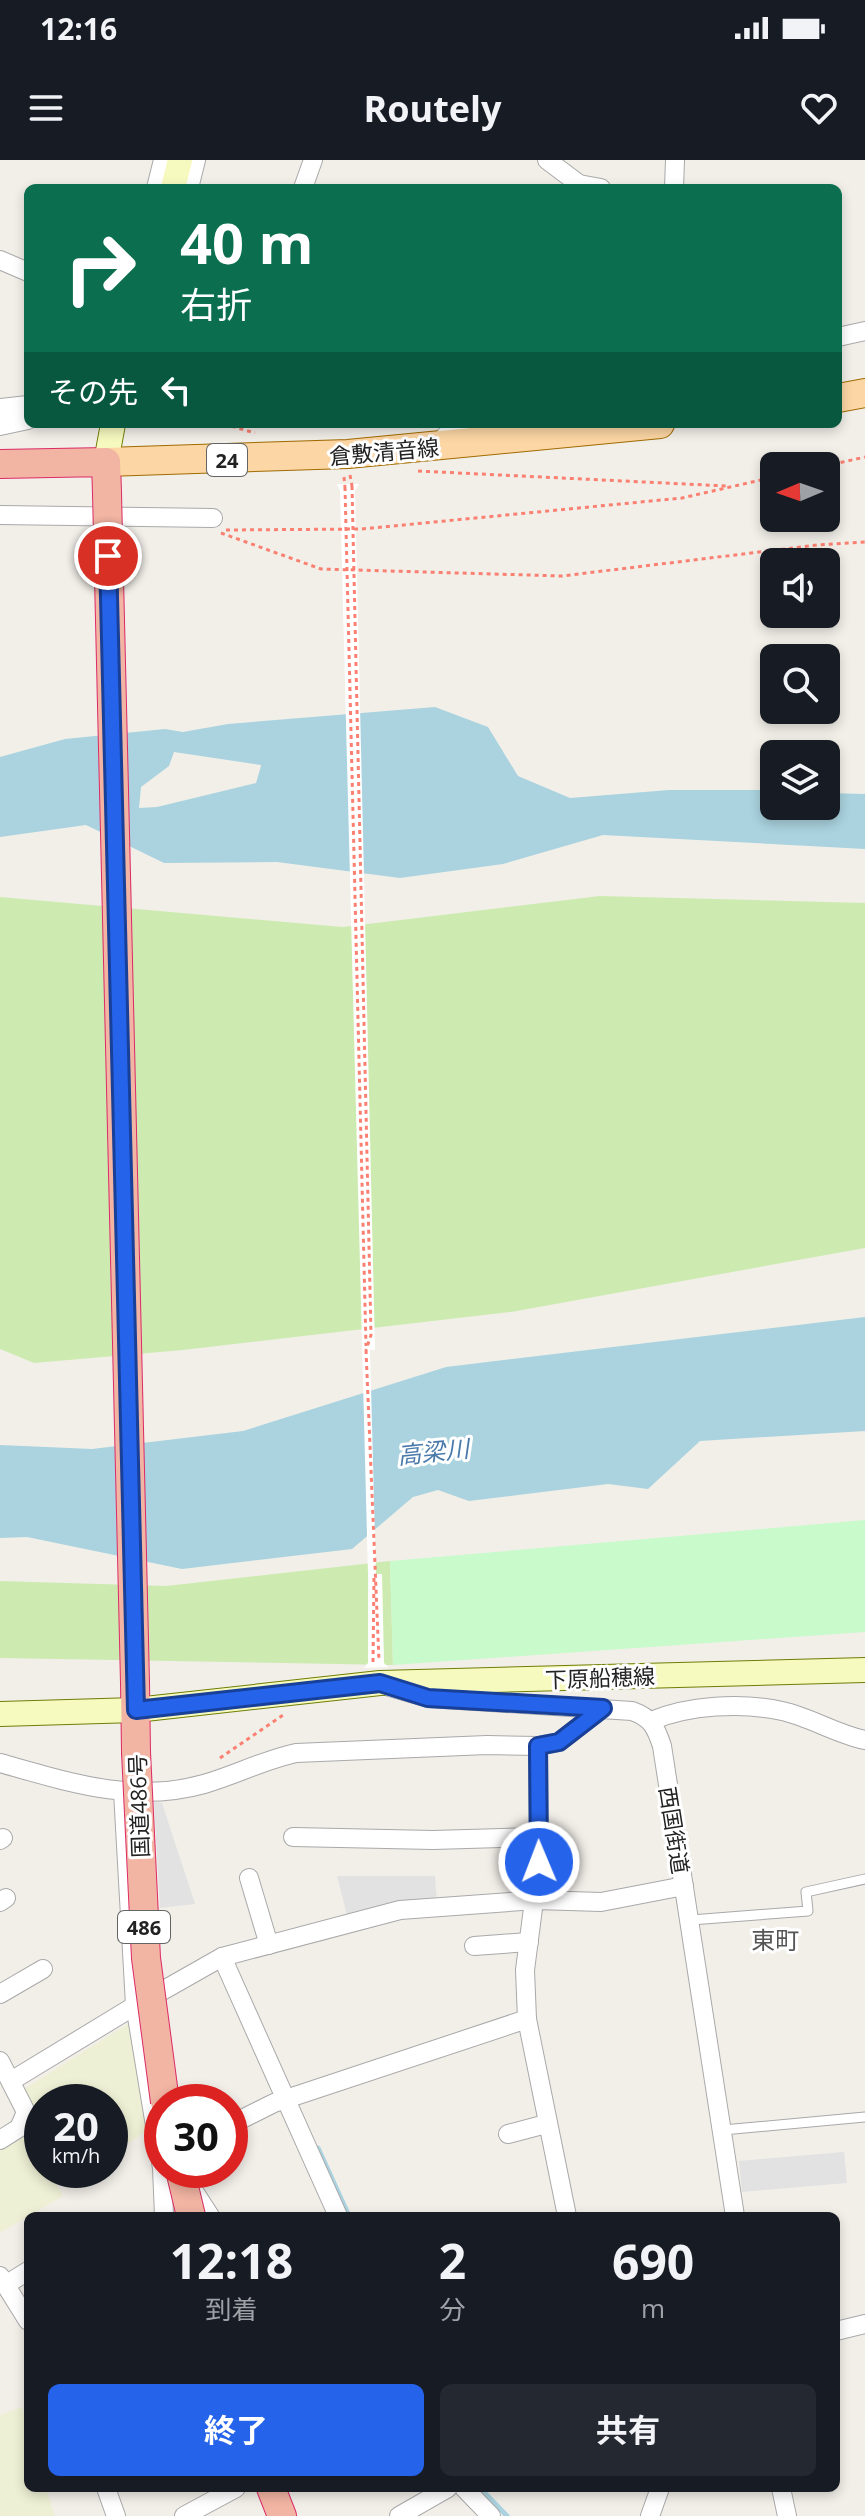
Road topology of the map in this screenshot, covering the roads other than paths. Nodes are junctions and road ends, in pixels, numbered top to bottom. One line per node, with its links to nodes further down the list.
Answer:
1 (163, 160): 7 (street)
2 (180, 160): 8 (main road)
3 (196, 160): 9 (street)
4 (313, 160): 10 (street)
5 (547, 160): 11 (street)
6 (675, 160): 12 (street)
7 (157, 184)
8 (174, 184)
9 (190, 184)
10 (304, 184)
11 (579, 184)
12 (674, 184)
13 (0, 260): 14 (street)
14 (24, 270)
15 (865, 331): 16 (street)
16 (842, 336)
17 (865, 393): 18 (main road)
18 (842, 397)
19 (24, 405): 20 (street)
20 (0, 408)
21 (24, 421): 22 (street)
22 (0, 426)
23 (112, 428): 27 (main road)
24 (458, 428): 26 (street)
25 (621, 428): 26 (main road, 倉敷清音線 / 24)
26 (435, 447): 27 (main road, 倉敷清音線 / 24)
27 (106, 462): 28 (highway); 33 (highway, 国道486号 / 486, bridge)
28 (0, 464)
29 (0, 515): 30 (street)
30 (213, 518)
31 (865, 1670): 32 (main road, 下原船穂線)
32 (377, 1673): 33 (main road, 下原船穂線); 34 (street)
33 (135, 1697): 35 (main road, 下原船穂線); 60 (highway, 国道486号 / 486, bridge)
34 (603, 1708): 36 (street); 38 (street)
35 (0, 1714)
36 (651, 1721): 37 (street); 45 (street, 西国街道)
37 (865, 1740)
38 (538, 1746): 40 (street); 42 (street)
39 (0, 1763): 40 (street)
40 (123, 1792): 55 (street)
41 (293, 1837): 42 (street)
42 (539, 1837): 46 (street)
43 (249, 1878): 49 (street)
44 (865, 1879): 47 (lane)
45 (684, 1886): 46 (street); 47 (street, 西国街道)
46 (536, 1900): 48 (street); 49 (street)
47 (691, 1920): 65 (street, 西国街道)
48 (529, 1942): 50 (street); 56 (street)
49 (269, 1945): 51 (street)
50 (474, 1946)
51 (222, 1957): 53 (street); 61 (street)
52 (43, 1969): 54 (street)
53 (162, 1991)
54 (0, 1994)
55 (138, 2003): 58 (street); 59 (street)
56 (527, 2019): 61 (street); 64 (street)
57 (0, 2061): 58 (street)
58 (11, 2081): 67 (street)
59 (152, 2084)
60 (163, 2084)
61 (287, 2101): 62 (street); 74 (street)
62 (248, 2116)
63 (865, 2117): 65 (lane)
64 (546, 2124): 66 (street); 75 (street)
65 (723, 2130): 76 (street, 西国街道)
66 (508, 2134)
67 (0, 2140)
68 (165, 2188): 71 (street)
69 (175, 2188): 72 (highway, bridge)
70 (194, 2188): 73 (street)
71 (164, 2212)
72 (189, 2212)
73 (208, 2212)
74 (336, 2212)
75 (566, 2212)
76 (734, 2212)
77 (24, 2272): 78 (street)
78 (3, 2280): 79 (street)
79 (24, 2314)
80 (865, 2324): 81 (street)
81 (840, 2330)
82 (107, 2492): 89 (street)
83 (229, 2492): 90 (street)
84 (273, 2492): 91 (highway)
85 (441, 2492): 92 (street)
86 (468, 2492): 93 (street)
87 (659, 2492): 94 (street)
88 (782, 2492): 95 (street)
89 (116, 2516)
90 (184, 2516)
91 (282, 2516)
92 (399, 2516)
93 (491, 2516)
94 (650, 2516)
95 (787, 2516)

